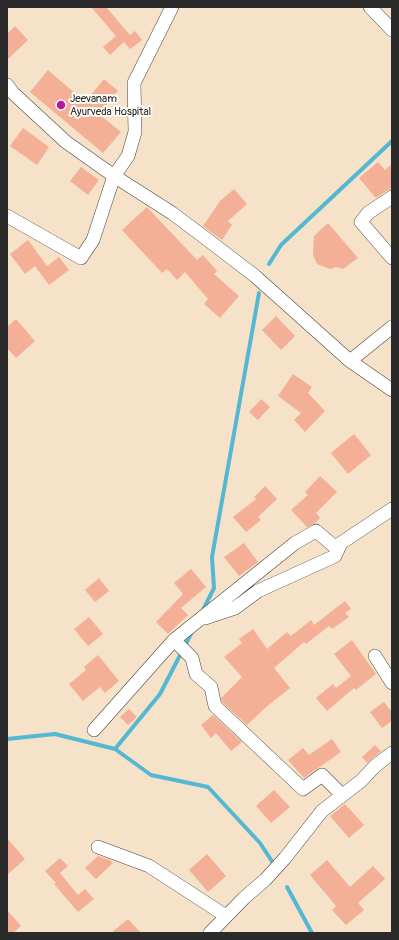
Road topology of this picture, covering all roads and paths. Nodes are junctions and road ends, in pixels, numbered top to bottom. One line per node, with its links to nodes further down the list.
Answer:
1 (172, 7): 5 (street)
2 (370, 7): 3 (street)
3 (392, 30)
4 (7, 85): 5 (street)
5 (114, 176): 7 (street); 10 (street)
6 (392, 197): 8 (street)
7 (7, 216)
8 (392, 258)
9 (392, 327): 10 (street)
10 (350, 361): 11 (street)
11 (392, 390)
12 (392, 509): 13 (street)
13 (341, 543): 14 (street); 14 (street)
14 (198, 620): 15 (street)
15 (174, 640): 18 (street); 20 (street)
16 (376, 656): 17 (street)
17 (392, 683)
18 (94, 730)
19 (392, 753): 20 (street)
20 (342, 795): 22 (street)
21 (98, 847): 22 (street)
22 (226, 916): 23 (street)
23 (210, 933)

